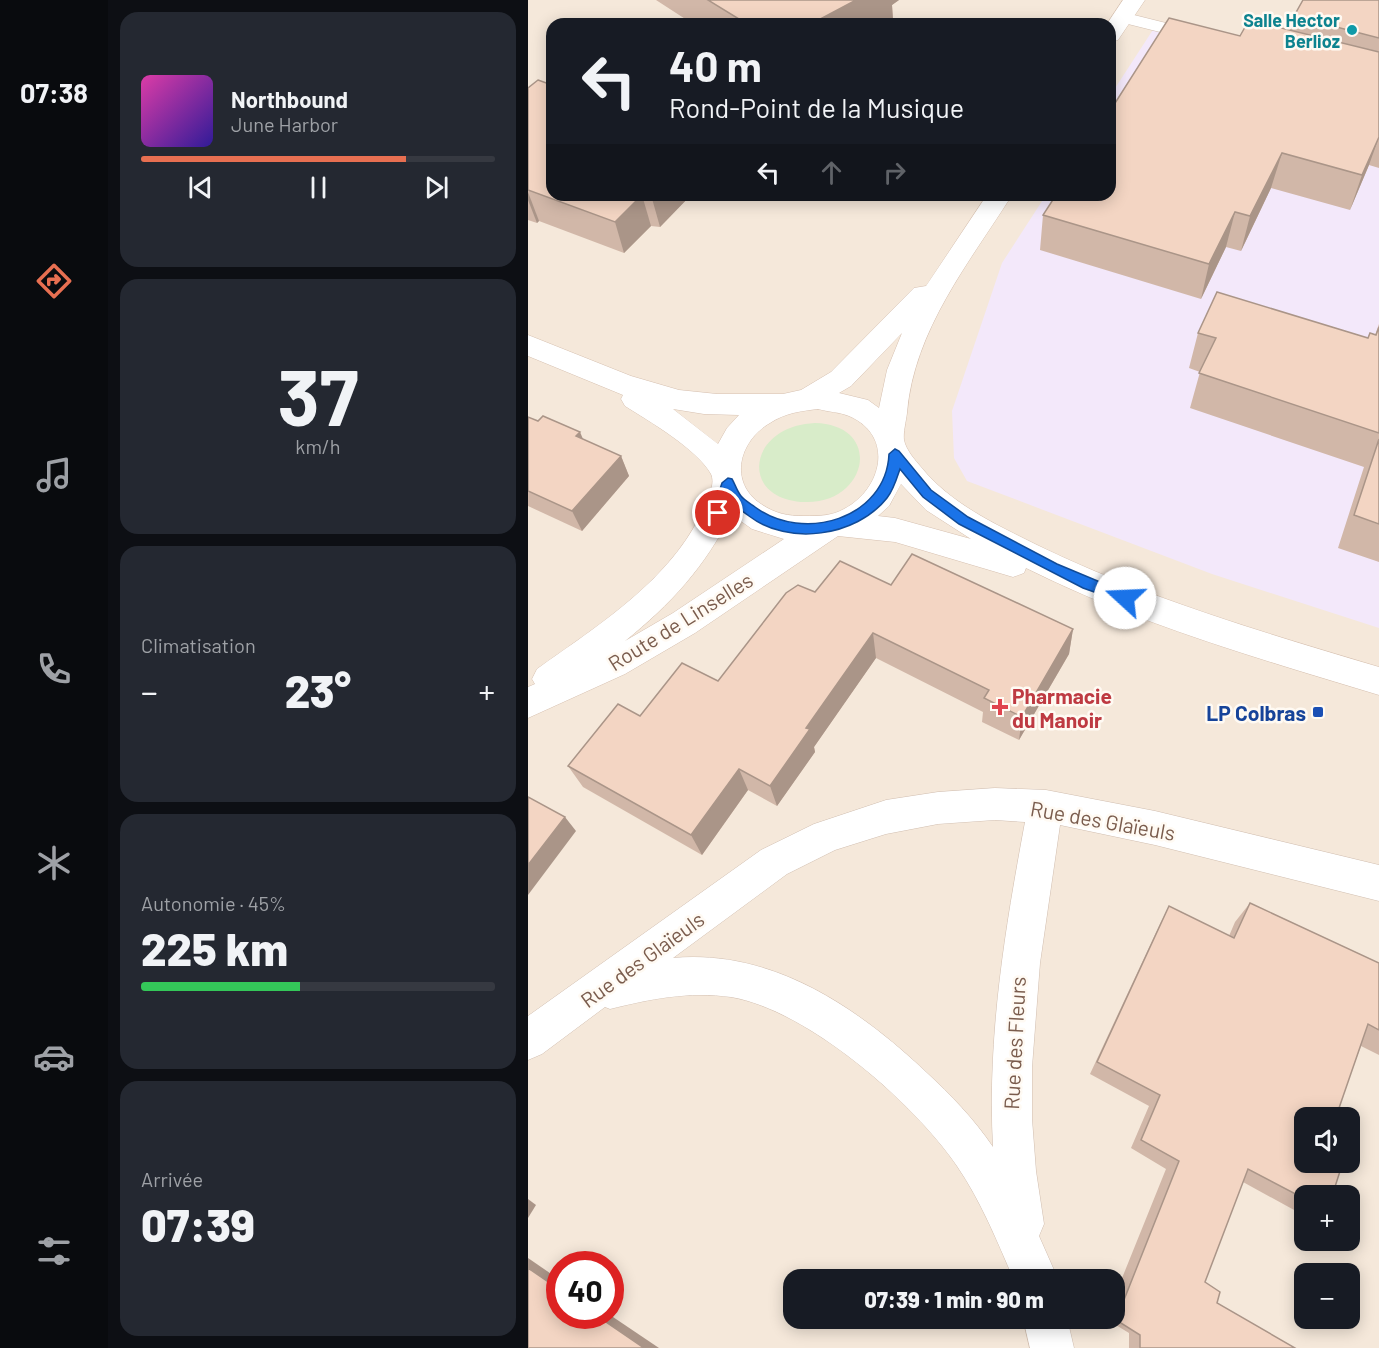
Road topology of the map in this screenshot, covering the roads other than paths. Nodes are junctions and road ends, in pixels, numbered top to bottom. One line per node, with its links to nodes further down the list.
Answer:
1 (1122, 17): 2 (lane)
2 (1211, 40)
3 (996, 201): 4 (street)
4 (953, 262): 7 (street); 8 (street)
5 (528, 345): 6 (street)
6 (589, 372): 7 (street); 9 (street)
7 (796, 401): 8 (street); 9 (street)
8 (892, 446): 10 (street); 11 (street)
9 (727, 477): 10 (street); 13 (street, Route de Linselles)
10 (833, 525): 11 (street); 14 (street, Route de Linselles)
11 (1088, 584): 12 (street)
12 (1379, 681)
13 (528, 694)
14 (528, 704)
15 (1046, 806): 16 (street, Rue des Glaïeuls); 17 (street, Rue des Glaïeuls); 20 (street, Rue des Fleurs)
16 (1379, 883)
17 (589, 997): 18 (street, Rue des Glaïeuls); 19 (street)
18 (528, 1040)
19 (1030, 1269)
20 (1032, 1269)
21 (1048, 1329): 22 (street)
22 (1052, 1348)

